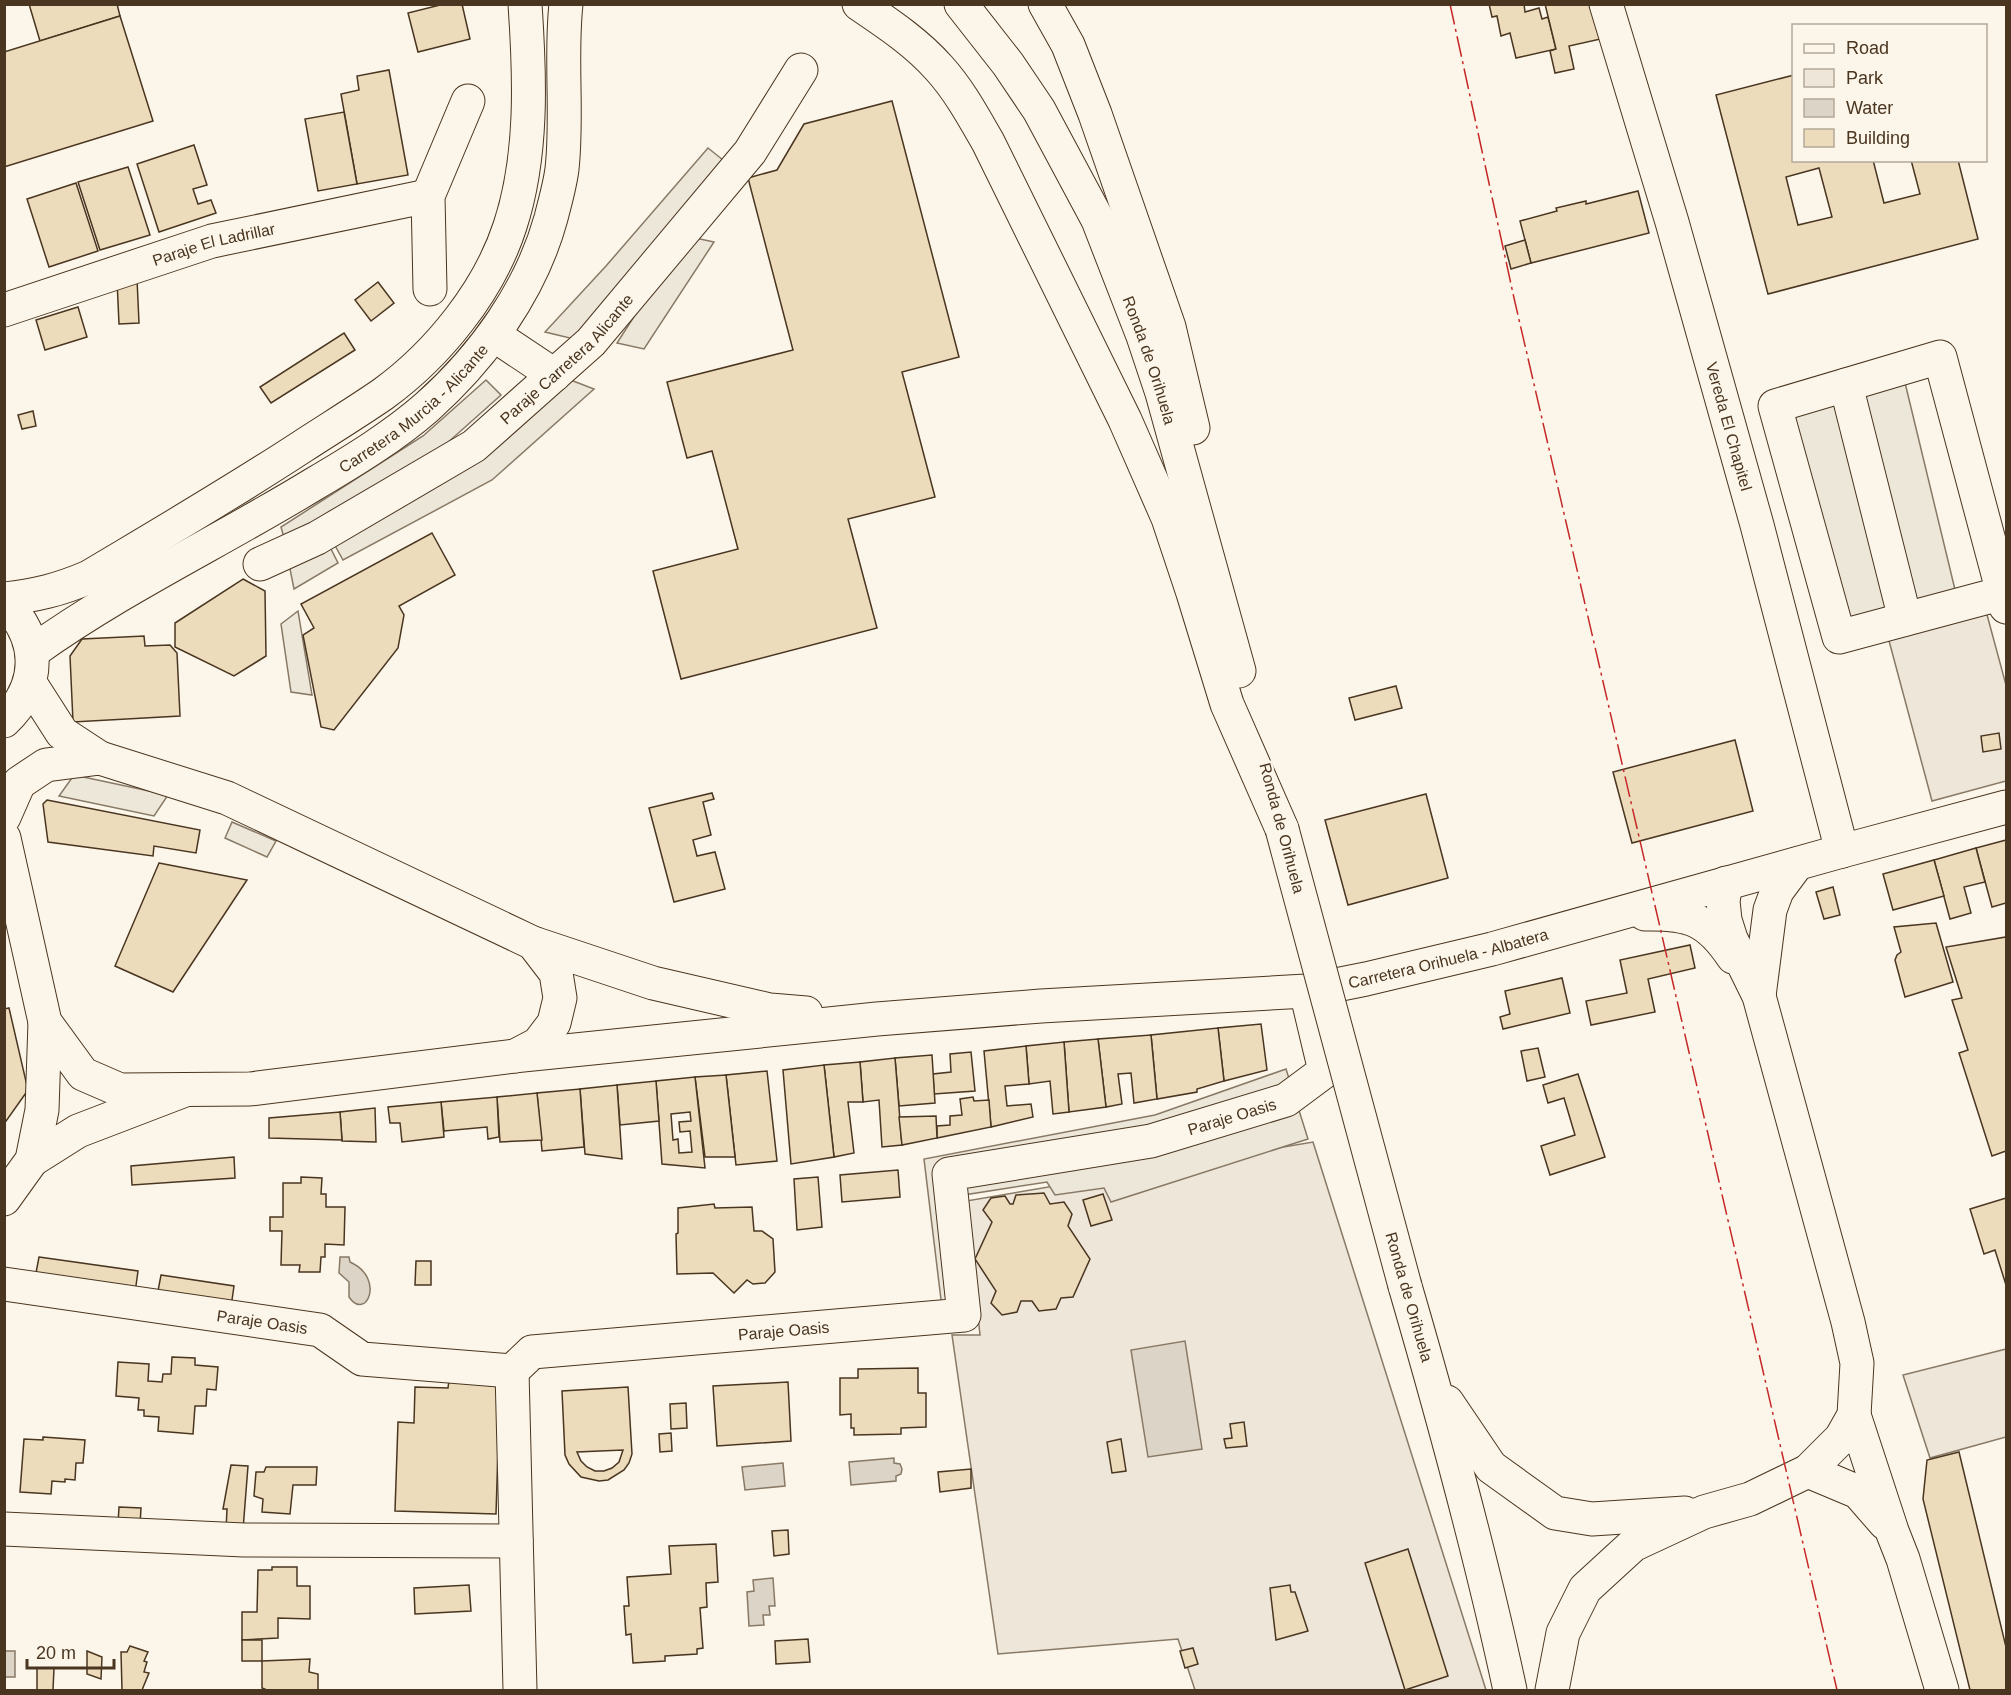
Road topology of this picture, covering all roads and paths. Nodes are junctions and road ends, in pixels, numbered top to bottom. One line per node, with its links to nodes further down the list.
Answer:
1 (525, 4): 19 (main road, Carretera Murcia - Alicante)
2 (566, 4): 14 (main road, Carretera Murcia - Alicante)
3 (859, 4): 27 (main road)
4 (961, 4): 18 (main road, Ronda de Orihuela)
5 (1044, 4): 8 (main road)
6 (1054, 4): 8 (main road)
7 (1606, 4): 29 (main road, Vereda El Chapitel)
8 (1068, 45): 18 (main road)
9 (801, 70): 15 (main road, Paraje Carretera Alicante)
10 (468, 101): 11 (main road)
11 (428, 196): 12 (main road); 13 (main road, Paraje El Ladrillar)
12 (430, 289)
13 (4, 310)
14 (494, 335): 15 (main road); 22 (main road, Carretera Murcia - Alicante)
15 (554, 375): 17 (main road, Paraje Carretera Alicante)
16 (1846, 385): 20 (main road); 21 (main road); 21 (main road)
17 (260, 564)
18 (1214, 578): 27 (main road, Ronda de Orihuela)
19 (4, 600): 22 (main road)
20 (2005, 600): 21 (main road)
21 (1905, 619)
22 (31, 668): 23 (main road); 24 (main road)
23 (4, 721)
24 (100, 758): 26 (main road); 33 (main road)
25 (2007, 807): 29 (main road, Carretera Orihuela - Albatera)
26 (4, 817)
27 (1282, 829): 44 (main road, Ronda de Orihuela, bridge)
28 (4, 838): 37 (main road)
29 (1842, 851): 30 (main road, Carretera Orihuela - Albatera)
30 (1797, 864): 31 (main road, Carretera Orihuela - Albatera); 35 (main road)
31 (1726, 883): 32 (main road, Carretera Orihuela - Albatera); 35 (main road)
32 (1618, 915): 34 (main road, Carretera Orihuela - Albatera); 35 (main road)
33 (533, 943): 36 (main road); 38 (main road)
34 (1306, 991): 36 (main road, Carretera Orihuela - Albatera); 43 (main road, Paraje Oasis)
35 (1759, 996): 45 (main road)
36 (877, 1019): 38 (main road)
37 (45, 1022): 39 (main road); 40 (main road)
38 (516, 1056): 39 (main road)
39 (186, 1090): 40 (main road)
40 (32, 1160): 41 (main road)
41 (4, 1199)
42 (4, 1284): 43 (main road, Paraje Oasis)
43 (512, 1371): 50 (main road)
44 (1433, 1381): 47 (main road); 52 (main road, Ronda de Orihuela)
45 (1854, 1416): 46 (main road); 49 (main road)
46 (1808, 1471): 47 (main road); 49 (main road)
47 (1704, 1512): 53 (main road)
48 (4, 1529): 50 (main road)
49 (1892, 1531): 54 (main road)
50 (516, 1541): 51 (main road)
51 (520, 1690)
52 (1510, 1690)
53 (1552, 1690)
54 (1942, 1690)

